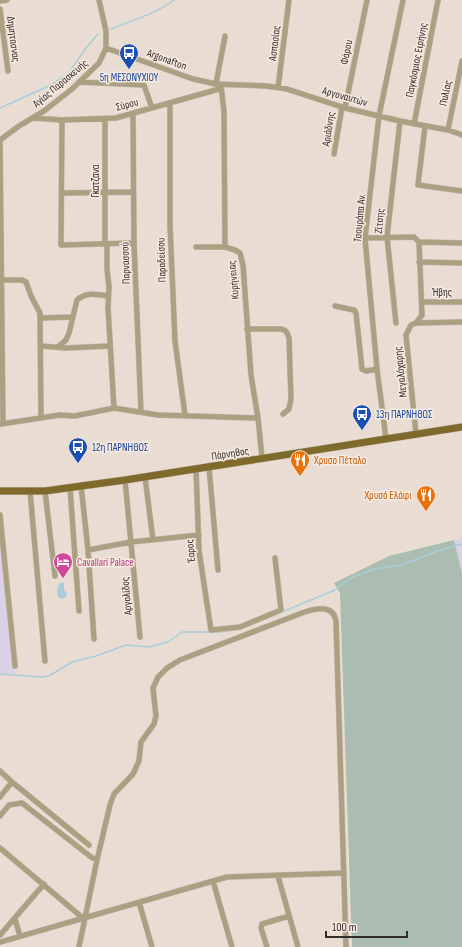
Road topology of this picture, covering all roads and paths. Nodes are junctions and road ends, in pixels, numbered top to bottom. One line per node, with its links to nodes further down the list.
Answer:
1 (7, 0): 7 (street)
2 (99, 0): 10 (street)
3 (289, 0): 15 (street, Ασπασίας)
4 (366, 0): 17 (street, Φάρου)
5 (402, 0): 20 (street, Τσουράπα Αν.)
6 (438, 0): 25 (street, Παγκόσμιας Ειρήνης)
7 (0, 1)
8 (0, 9): 12 (street, Δημητασνας)
9 (225, 36): 14 (street, Κυρήνειας)
10 (106, 48): 13 (street, Αγίας Παρασκευής); 14 (street, Argonafton)
11 (462, 61): 27 (street, Πυλίας)
12 (8, 71)
13 (79, 82): 18 (street); 21 (street, Αγίας Παρασκευής)
14 (219, 84): 15 (street, Αργοναυτών); 16 (street, Σύρου); 42 (street, Κυρήνειας)
15 (278, 88): 17 (street, Αργοναυτών)
16 (170, 103): 18 (street, Σύρου); 63 (street, Παραδείσου)
17 (344, 107): 20 (street, Αργοναυτών); 30 (street, Αριάδνης)
18 (152, 108): 19 (street, Σύρου)
19 (133, 114): 22 (street, Σύρου); 32 (street, Παρνασσού)
20 (379, 116): 24 (street, Αργοναυτών); 36 (street, Τσουράπα Αν.)
21 (33, 118): 23 (street, Σύρου); 29 (street, Αγίας Παρασκευής)
22 (105, 119): 23 (street, Σύρου); 34 (street, Γκατζανα)
23 (62, 120): 33 (street)
24 (400, 121): 25 (street, Αργοναυτών); 35 (street, Ζίτσης)
25 (414, 124): 26 (street, Αργοναυτών)
26 (425, 126): 27 (street, Αργοναυτών); 31 (street)
27 (448, 130): 28 (street, Αργοναυτών)
28 (462, 135)
29 (0, 140): 45 (street)
30 (334, 154)
31 (462, 191)
32 (133, 192): 34 (street); 38 (street, Παρνασσού)
33 (62, 193): 34 (street); 40 (street)
34 (104, 193): 40 (street, Γκατζανα)
35 (387, 237): 36 (street); 37 (street); 53 (street, Ζίτσης)
36 (365, 238): 59 (street, Τσουράπα Αν.)
37 (419, 242): 39 (street); 43 (street, Μεγαλόχαρης)
38 (134, 243): 40 (street); 61 (street, Παρνασσού)
39 (462, 243)
40 (106, 244): 46 (street, Γκατζανα)
41 (196, 247): 42 (street)
42 (226, 247): 55 (street, Κυρήνειας)
43 (419, 262): 44 (street); 47 (street, Μεγαλόχαρης)
44 (462, 263)
45 (2, 280): 51 (street); 66 (street)
46 (108, 296): 50 (street); 57 (street, Γκατζανα)
47 (422, 302): 48 (street, Ήβης); 54 (street, Μεγαλόχαρης)
48 (462, 302)
49 (335, 306): 59 (street)
50 (73, 317): 51 (street); 58 (street)
51 (41, 318): 56 (street)
52 (462, 322): 54 (street)
53 (396, 323)
54 (416, 323): 68 (street, Μεγαλόχαρης)
55 (247, 328): 62 (street); 65 (street, Κυρήνειας)
56 (41, 346): 58 (street); 64 (street)
57 (110, 346): 58 (street); 60 (street, Γκατζανα)
58 (58, 347)
59 (377, 369): 69 (street, Τσουράπα Αν.)
60 (114, 408): 61 (street); 64 (street)
61 (141, 412): 63 (street)
62 (284, 414)
63 (185, 415): 65 (street)
64 (41, 418): 66 (street)
65 (258, 418): 70 (street, Κυρήνειας)
66 (2, 424)
67 (462, 427): 68 (main road, Πάρνηθος)
68 (416, 434): 69 (main road, Πάρνηθος)
69 (386, 439): 70 (main road, Πάρνηθος)
70 (262, 458): 71 (main road, Πάρνηθος)
71 (209, 467): 72 (main road, Πάρνηθος); 86 (street)
72 (196, 469): 73 (main road, Πάρνηθος); 81 (street, Έαρος)
73 (145, 477): 74 (main road, Πάρνηθος); 82 (street)
74 (125, 480): 75 (main road, Πάρνηθος); 83 (street, Αργολίδος)
75 (81, 485): 76 (main road, Πάρνηθος); 84 (street)
76 (70, 488): 79 (main road, Πάρνηθος); 88 (street)
77 (0, 491): 78 (main road, Πάρνηθος)
78 (30, 491): 79 (main road, Πάρνηθος); 91 (street)
79 (45, 491): 87 (street)
80 (0, 515): 92 (street)
81 (199, 535): 82 (street); 85 (street, Έαρος)
82 (153, 540): 83 (street)
83 (131, 542): 84 (street); 90 (street, Αργολίδος)
84 (88, 550): 89 (street)
85 (275, 558)
86 (218, 570)
87 (55, 576)
88 (79, 610)
89 (94, 638)
90 (140, 638)
91 (45, 661)
92 (15, 666)
93 (0, 771): 94 (street)
94 (12, 782): 95 (street); 97 (street)
95 (0, 797)
96 (0, 816): 99 (street)
97 (89, 845)
98 (0, 848): 103 (street)
99 (97, 860): 100 (street); 107 (street)
100 (344, 873): 101 (street); 116 (street)
101 (278, 876): 102 (street); 105 (street)
102 (213, 881): 104 (street); 113 (street)
103 (44, 884): 106 (street); 107 (street)
104 (139, 902): 107 (street); 112 (street)
105 (289, 916): 114 (street); 115 (street)
106 (14, 919): 108 (street); 109 (street)
107 (84, 919): 109 (street); 111 (street)
108 (0, 935)
109 (20, 936): 110 (street)
110 (0, 942)
111 (79, 947)
112 (152, 947)
113 (232, 947)
114 (267, 947)
115 (298, 947)
116 (346, 947)

